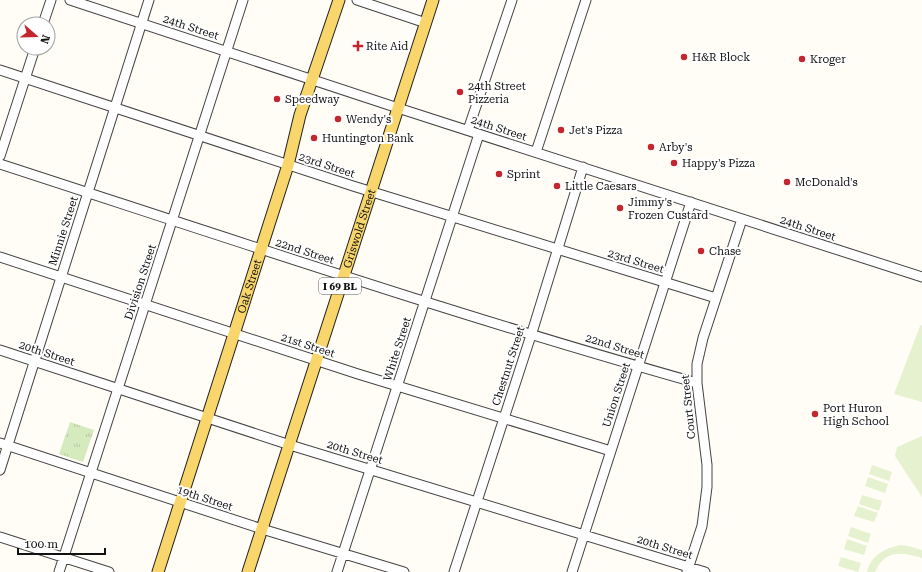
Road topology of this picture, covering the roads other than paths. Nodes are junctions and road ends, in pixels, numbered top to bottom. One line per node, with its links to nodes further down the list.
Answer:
1 (51, 0): 10 (street)
2 (70, 0): 11 (street, 24th Street)
3 (149, 0): 11 (street, Minnie Street)
4 (243, 0): 13 (street, Division Street)
5 (339, 0): 17 (main road, Oak Street)
6 (357, 0): 12 (street)
7 (433, 0): 12 (main road, Griswold Street / I 69 BL)
8 (512, 0): 20 (street)
9 (586, 0): 23 (street)
10 (46, 16)
11 (142, 23): 13 (street, 24th Street); 18 (street, Minnie Street)
12 (426, 23): 19 (main road, Griswold Street / I 69 BL)
13 (226, 51): 17 (street, 24th Street); 22 (street, Division Street)
14 (32, 56): 16 (street)
15 (0, 70): 16 (street, 23rd Street)
16 (25, 78): 18 (street, 23rd Street); 24 (street)
17 (313, 80): 19 (street, 24th Street); 26 (main road, Oak Street)
18 (116, 108): 22 (street, 23rd Street); 29 (street, Minnie Street)
19 (398, 108): 20 (street, 24th Street); 28 (main road, Griswold Street / I 69 BL)
20 (468, 130): 21 (street, 24th Street)
21 (479, 134): 23 (street, 24th Street); 31 (street, White Street)
22 (199, 135): 26 (street, 23rd Street); 32 (street, Division Street)
23 (536, 152): 27 (street, 24th Street)
24 (0, 156)
25 (0, 164): 29 (street, 22nd Street)
26 (288, 165): 28 (street, 23rd Street); 34 (main road, Oak Street)
27 (583, 168): 30 (street, 24th Street); 35 (street, Chestnut Street)
28 (371, 192): 31 (street, 23rd Street); 37 (main road, Griswold Street / I 69 BL)
29 (88, 193): 32 (street, 22nd Street); 38 (street, Minnie Street)
30 (691, 202): 33 (street, 24th Street); 40 (street, Union Street)
31 (453, 216): 35 (street, 23rd Street); 42 (street, White Street)
32 (172, 220): 34 (street, 22nd Street); 43 (street, Division Street)
33 (742, 220): 39 (street, 24th Street); 41 (street, Court Street)
34 (261, 249): 37 (street, 22nd Street); 44 (main road, Oak Street)
35 (558, 249): 40 (street, 23rd Street); 45 (street, Chestnut Street)
36 (0, 257): 38 (street, 21st Street)
37 (344, 276): 42 (street, 22nd Street); 47 (main road, Griswold Street / I 69 BL)
38 (61, 277): 43 (street, 21st Street); 48 (street, Minnie Street)
39 (922, 277)
40 (665, 282): 41 (street, 23rd Street); 49 (street, Union Street)
41 (716, 298): 50 (street, Court Street)
42 (425, 301): 45 (street, 22nd Street); 51 (street, White Street)
43 (145, 304): 44 (street, 21st Street); 52 (street, Division Street)
44 (235, 334): 47 (street, 21st Street); 53 (main road, Oak Street)
45 (531, 334): 49 (street, 22nd Street); 54 (street, Chestnut Street)
46 (0, 350): 48 (street, 20th Street)
47 (316, 360): 51 (street, 21st Street); 56 (main road, Griswold Street / I 69 BL)
48 (34, 361): 52 (street, 20th Street); 55 (street, Minnie Street)
49 (638, 366): 50 (street, 22nd Street); 57 (street, Union Street)
50 (697, 383): 68 (street, Court Street)
51 (398, 386): 54 (street, 21st Street); 59 (street, White Street)
52 (118, 389): 53 (street, 20th Street); 60 (street, Division Street)
53 (207, 418): 56 (street, 20th Street); 61 (main road, Oak Street)
54 (504, 418): 57 (street, 21st Street); 62 (street, Chestnut Street)
55 (4, 444): 58 (street, Minnie Street); 60 (street, 19th Street)
56 (290, 444): 59 (street, 20th Street); 63 (main road, Griswold Street / I 69 BL)
57 (611, 451): 64 (street, Union Street)
58 (0, 470)
59 (371, 470): 62 (street, 20th Street); 66 (street, White Street)
60 (91, 473): 61 (street, 19th Street); 67 (street, Division Street)
61 (180, 502): 63 (street, 19th Street); 71 (main road, Oak Street)
62 (477, 502): 64 (street, 20th Street); 75 (street, Chestnut Street)
63 (262, 528): 66 (street, 19th Street); 72 (main road, Griswold Street / I 69 BL)
64 (584, 535): 68 (street, 20th Street); 76 (street, Union Street)
65 (0, 537): 67 (street)
66 (344, 553): 73 (street, White Street); 74 (street, 19th Street)
67 (64, 557): 69 (street, Division Street); 70 (street)
68 (688, 570): 77 (street, 20th Street)
69 (59, 572)
70 (109, 572)
71 (158, 572)
72 (248, 572)
73 (338, 572)
74 (404, 572)
75 (454, 572)
76 (572, 572)
77 (705, 572)

